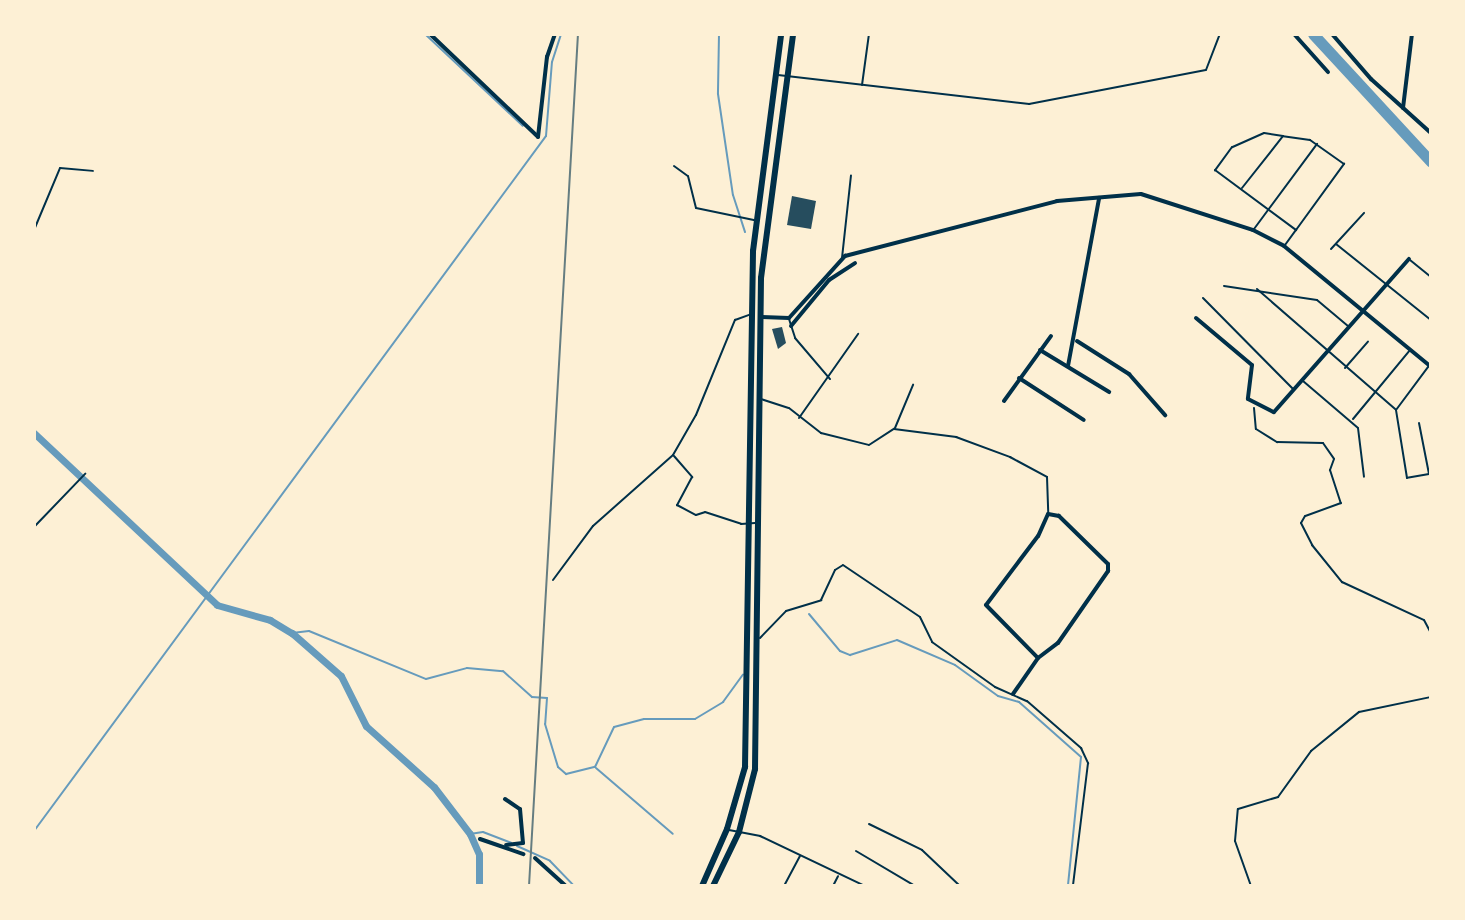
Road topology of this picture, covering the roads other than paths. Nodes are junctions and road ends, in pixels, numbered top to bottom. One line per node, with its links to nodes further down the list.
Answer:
1 (430, 34): 2 (street)
2 (555, 34)
3 (781, 34): 11 (main road)
4 (793, 34): 12 (main road)
5 (869, 34): 13 (lane)
6 (1220, 34): 13 (lane)
7 (1294, 34): 10 (street)
8 (1332, 34): 14 (street)
9 (1412, 34): 14 (street)
10 (1328, 72)
11 (776, 75): 12 (lane); 25 (main road)
12 (787, 75): 13 (lane); 26 (main road)
13 (862, 86)
14 (1403, 108): 15 (street)
15 (1431, 133)
16 (1283, 136): 17 (lane); 21 (lane); 21 (lane)
17 (1317, 144): 23 (lane); 29 (lane)
18 (674, 166): 25 (lane)
19 (93, 171): 27 (lane)
20 (851, 175): 33 (lane)
21 (1242, 189): 23 (lane)
22 (1099, 198): 28 (street); 33 (street); 51 (street)
23 (1268, 209): 28 (lane); 29 (lane)
24 (1364, 213): 30 (lane)
25 (756, 221): 26 (lane); 42 (main road)
26 (767, 222): 43 (main road)
27 (34, 230)
28 (1253, 230): 31 (street)
29 (1296, 230): 31 (lane)
30 (1336, 244): 32 (lane); 37 (lane)
31 (1284, 246): 41 (street)
32 (1331, 249)
33 (842, 259): 44 (street)
34 (1409, 259): 36 (lane); 37 (street)
35 (855, 263): 47 (street)
36 (1431, 277)
37 (1386, 284): 41 (street); 46 (lane)
38 (1224, 286): 39 (lane)
39 (1257, 289): 48 (lane); 55 (lane)
40 (1203, 298): 63 (lane)
41 (1363, 312): 48 (street); 54 (street)
42 (750, 315): 43 (street); 75 (lane); 79 (main road)
43 (761, 317): 44 (street); 66 (main road)
44 (789, 318): 47 (lane)
45 (1196, 318): 63 (street)
46 (1431, 320)
47 (791, 326): 60 (lane)
48 (1350, 327): 55 (street)
49 (858, 334): 60 (lane)
50 (1051, 336): 53 (street)
51 (1077, 341): 57 (street); 69 (street)
52 (1368, 342): 58 (lane)
53 (1040, 350): 57 (street); 59 (street)
54 (1410, 350): 56 (street); 65 (lane)
55 (1328, 355): 58 (lane); 61 (street)
56 (1430, 365): 68 (lane)
57 (1068, 366): 64 (street)
58 (1345, 369): 65 (lane)
59 (1019, 378): 67 (street); 71 (street)
60 (830, 380): 70 (lane)
61 (1303, 380): 63 (street); 72 (lane)
62 (913, 385): 74 (lane)
63 (1294, 389)
64 (1109, 392)
65 (1373, 395): 68 (lane); 72 (lane)
66 (760, 398): 70 (lane); 79 (main road)
67 (1004, 401)
68 (1396, 410): 73 (lane)
69 (1165, 415)
70 (799, 420): 74 (lane)
71 (1084, 420)
72 (1353, 420): 77 (lane)
73 (1419, 423)
74 (894, 429): 78 (lane)
75 (673, 455): 79 (lane); 81 (lane)
76 (85, 475): 80 (lane)
77 (1364, 477)
78 (1048, 514): 83 (street); 83 (street)
79 (754, 523): 82 (main road)
80 (34, 527)
81 (553, 580)
82 (754, 639): 84 (lane); 87 (main road); 88 (main road)
83 (1038, 658): 84 (street)
84 (1013, 694): 104 (lane)
85 (505, 799): 90 (street)
86 (869, 824): 103 (lane)
87 (727, 829): 88 (lane); 98 (main road)
88 (739, 832): 93 (lane); 96 (main road)
89 (480, 839): 90 (street)
90 (506, 845): 92 (street)
91 (856, 851): 102 (lane)
92 (523, 854)
93 (801, 855): 95 (lane); 99 (lane)
94 (535, 858): 97 (street)
95 (839, 874): 100 (lane); 101 (lane)
96 (716, 885)
97 (566, 886)
98 (702, 886)
99 (784, 886)
100 (833, 886)
101 (863, 886)
102 (915, 886)
103 (960, 886)
104 (1073, 886)

